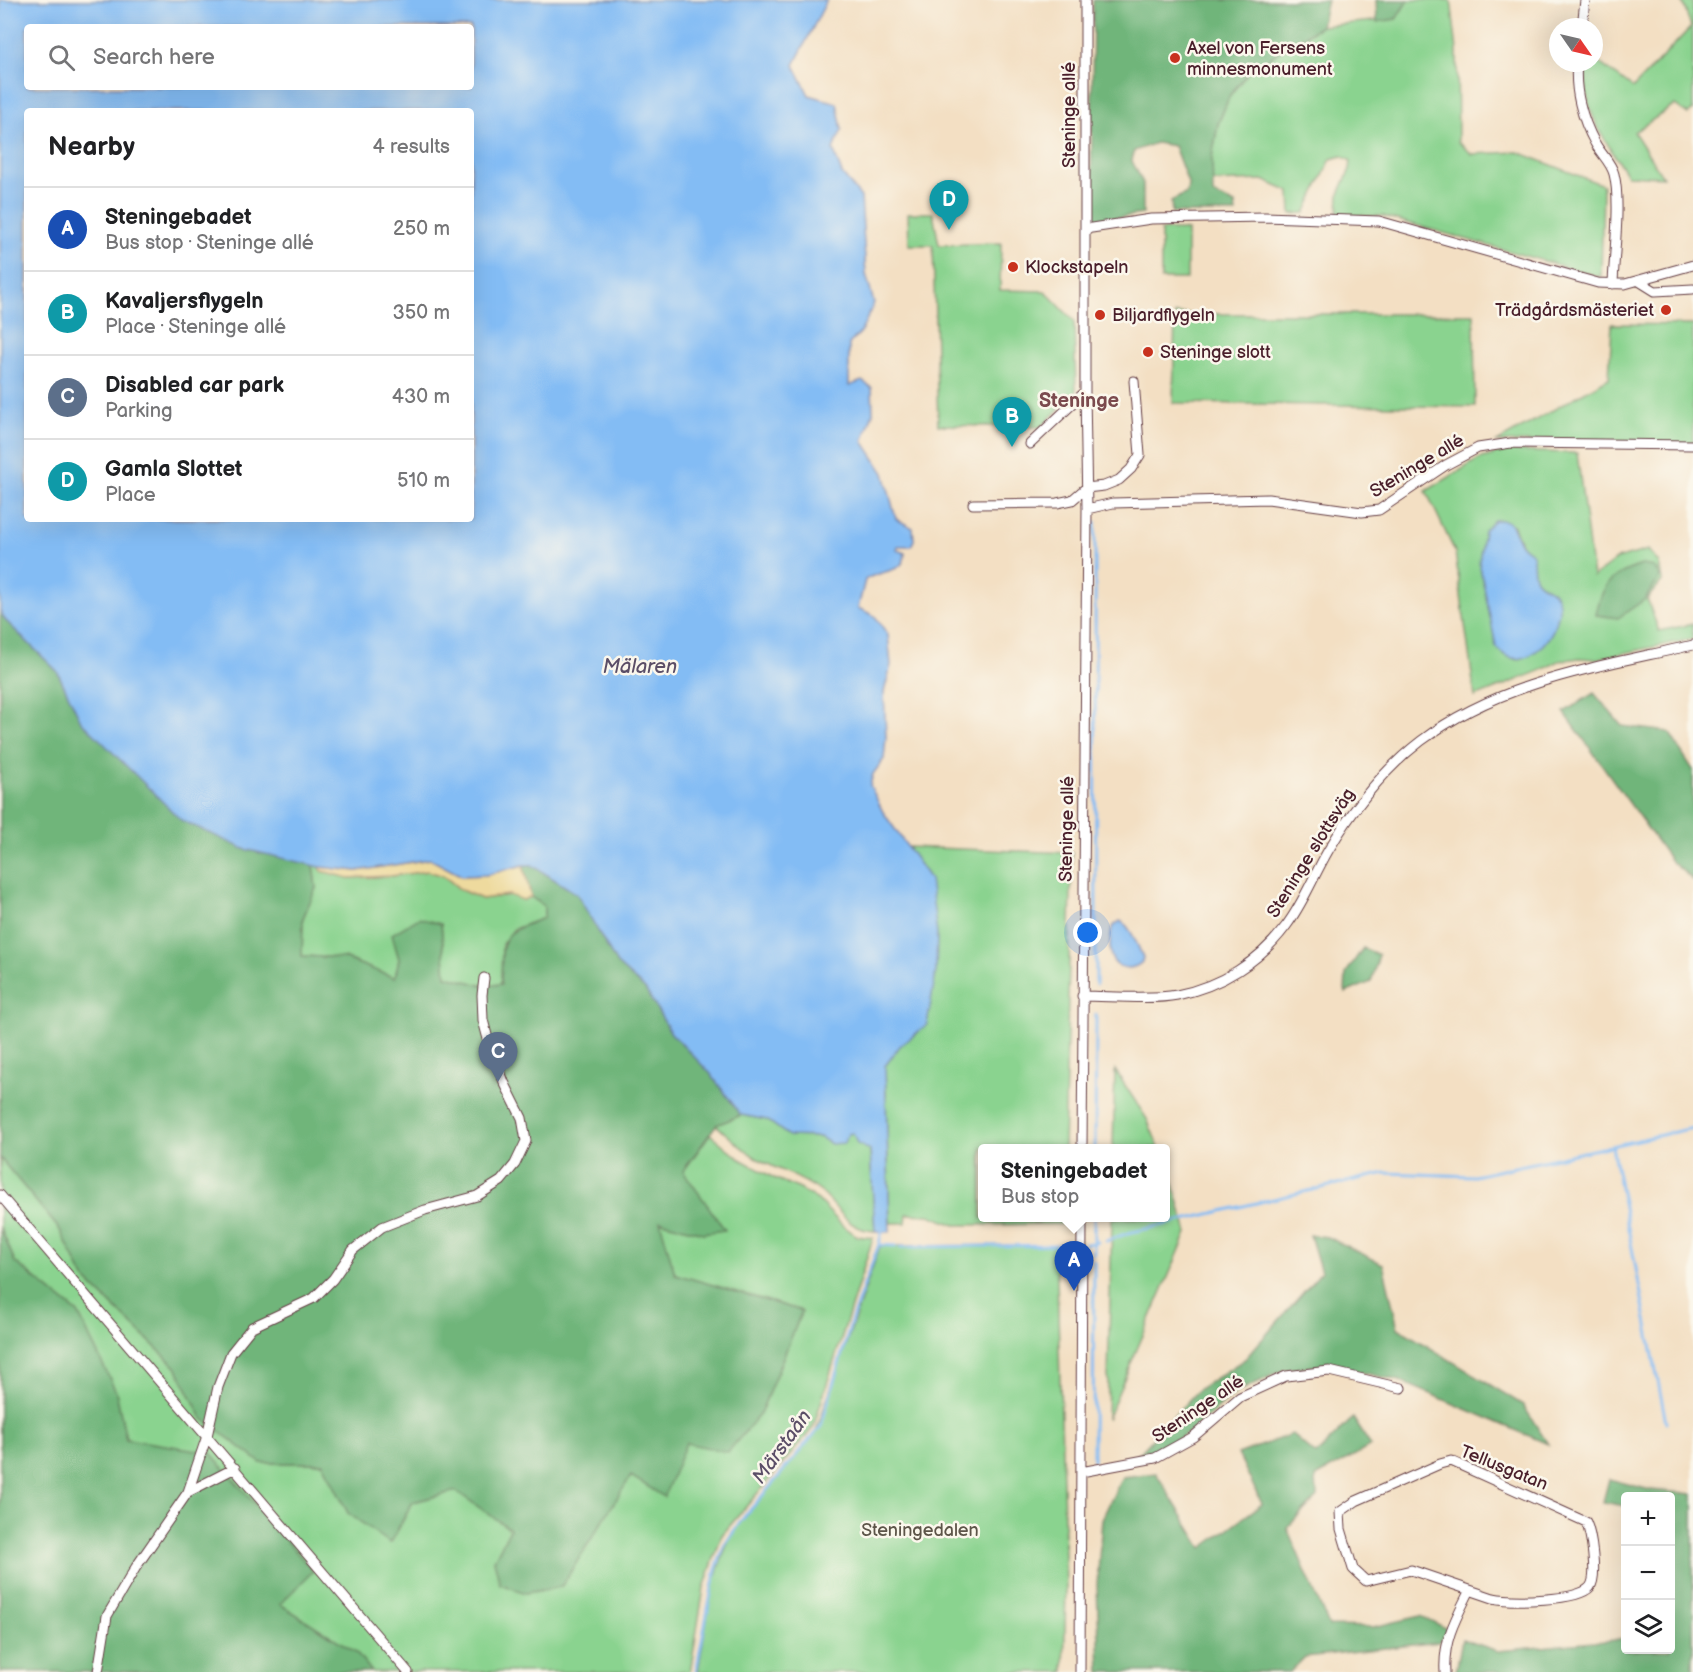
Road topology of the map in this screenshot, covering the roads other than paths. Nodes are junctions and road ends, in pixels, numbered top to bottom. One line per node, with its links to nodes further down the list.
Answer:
1 (1085, 0): 5 (street, Steninge allé)
2 (1585, 0): 3 (street)
3 (1583, 18)
4 (1577, 72): 8 (street)
5 (1085, 229): 8 (street); 11 (street, Steninge allé)
6 (1693, 265): 7 (street)
7 (1639, 281): 8 (street); 9 (street)
8 (1613, 284)
9 (1693, 290)
10 (1134, 381): 14 (street)
11 (1085, 392): 12 (street); 14 (street, Steninge allé)
12 (1030, 444)
13 (1693, 445): 16 (street, Steninge allé)
14 (1086, 488): 15 (street); 16 (street, Steninge allé)
15 (973, 504)
16 (1087, 509): 19 (street, Steninge allé)
17 (1693, 645): 19 (street, Steninge slottsväg)
18 (484, 978): 24 (street)
19 (1082, 996): 20 (street, Steninge allé)
20 (1082, 1144)
21 (0, 1194): 24 (street)
22 (1082, 1222): 26 (street)
23 (1401, 1388): 26 (street, Steninge allé)
24 (207, 1436): 25 (street); 27 (street)
25 (235, 1468): 27 (street); 30 (street)
26 (1082, 1472): 31 (street)
27 (188, 1492): 29 (street)
28 (1470, 1590): 28 (street, Tellusgatan); 32 (street)
29 (98, 1672)
30 (408, 1672)
31 (1080, 1672)
32 (1445, 1672)

